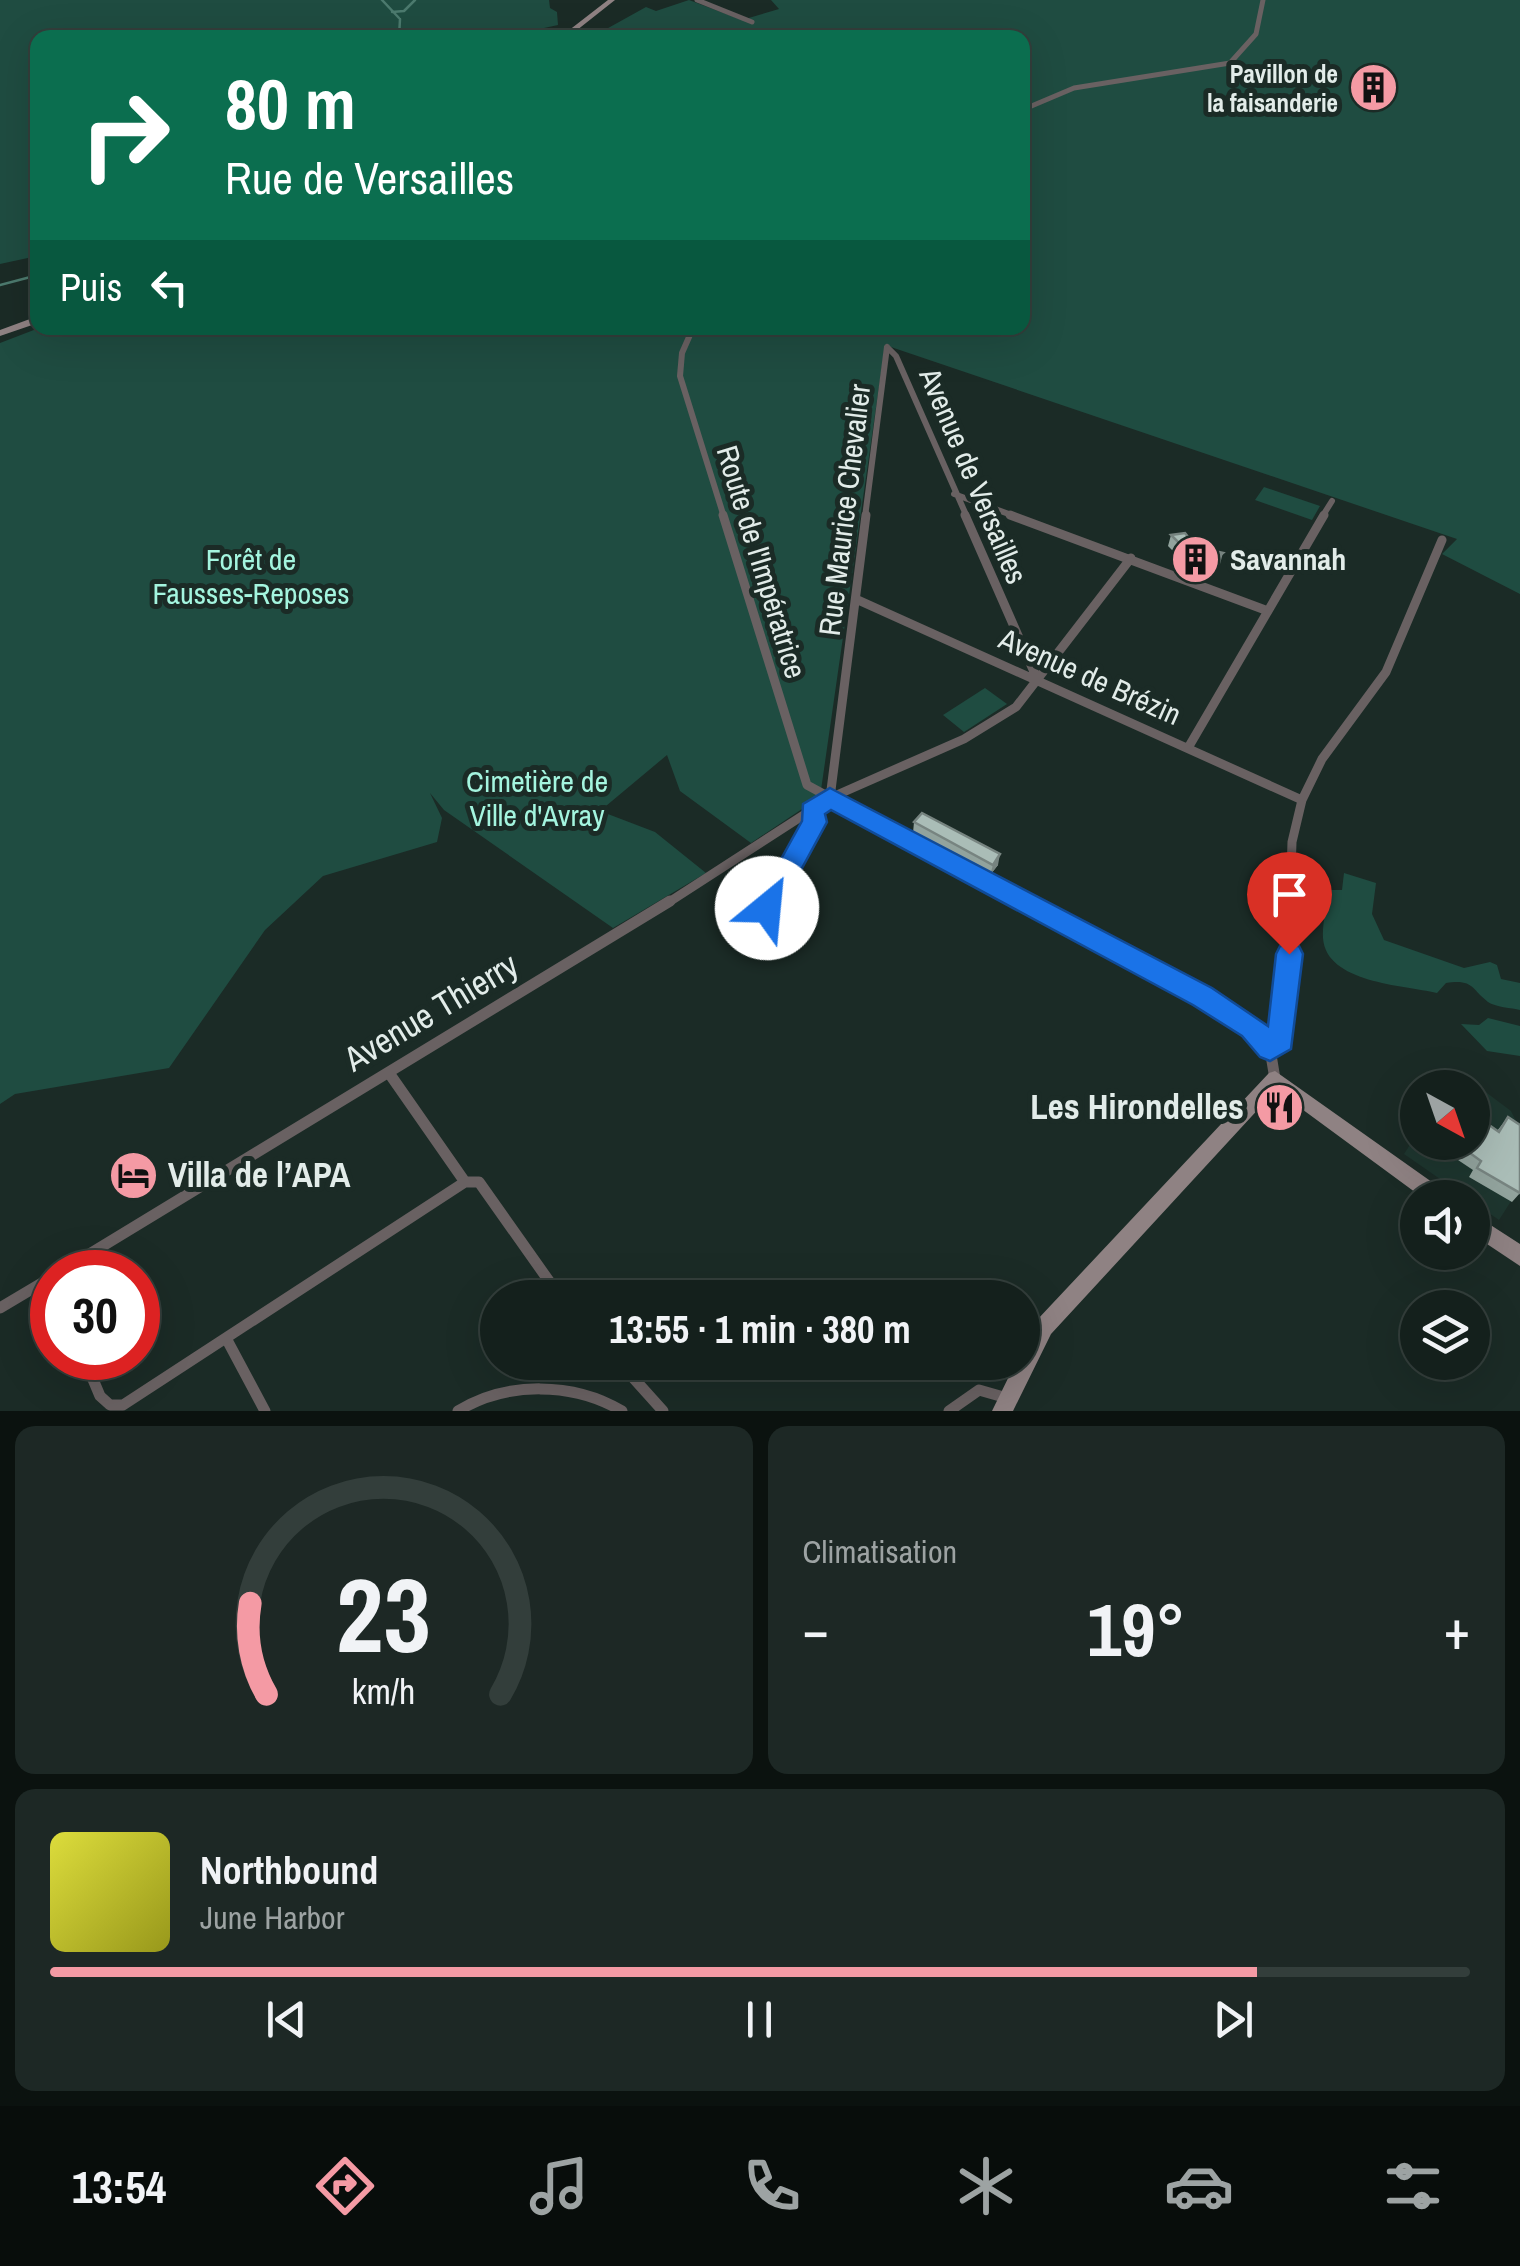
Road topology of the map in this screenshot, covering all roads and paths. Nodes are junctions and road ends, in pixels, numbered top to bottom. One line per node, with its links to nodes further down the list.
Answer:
1 (697, 0): 4 (street)
2 (1263, 0): 6 (street)
3 (609, 2): 5 (main road)
4 (752, 22)
5 (572, 30)
6 (1030, 107)
7 (30, 321): 8 (main road)
8 (0, 333)
9 (690, 335): 19 (street, Route de l'Impératrice)
10 (887, 347): 11 (street, Avenue de Versailles); 15 (street, Rue Maurice Chevalier)
11 (954, 494): 14 (street); 17 (street, Avenue de Versailles)
12 (1332, 502): 16 (street)
13 (1442, 540): 20 (street)
14 (1130, 558): 16 (street); 17 (street)
15 (858, 600): 17 (street, Avenue de Brézin); 19 (street, Rue Maurice Chevalier)
16 (1268, 611): 18 (street)
17 (1038, 681): 18 (street, Avenue de Brézin); 19 (street)
18 (1188, 748): 20 (street, Avenue de Brézin)
19 (830, 798): 21 (street, Avenue Thierry); 23 (street)
20 (1302, 800): 23 (street)
21 (812, 810): 22 (street); 24 (street, Avenue Thierry)
22 (767, 908)
23 (1270, 1048): 25 (street)
24 (389, 1072): 27 (street); 29 (street, Avenue Thierry)
25 (1274, 1078): 26 (main road); 37 (main road)
26 (1414, 1180)
27 (464, 1182): 31 (street); 34 (street)
28 (1490, 1235): 30 (main road)
29 (100, 1250)
30 (1520, 1256)
31 (549, 1280)
32 (30, 1291): 33 (street, Avenue Thierry)
33 (0, 1308)
34 (226, 1338): 35 (street); 38 (street)
35 (93, 1380)
36 (635, 1380): 41 (street)
37 (1004, 1404): 42 (street)
38 (265, 1411)
39 (458, 1411): 40 (street)
40 (622, 1411)
41 (663, 1411)
42 (949, 1411)

